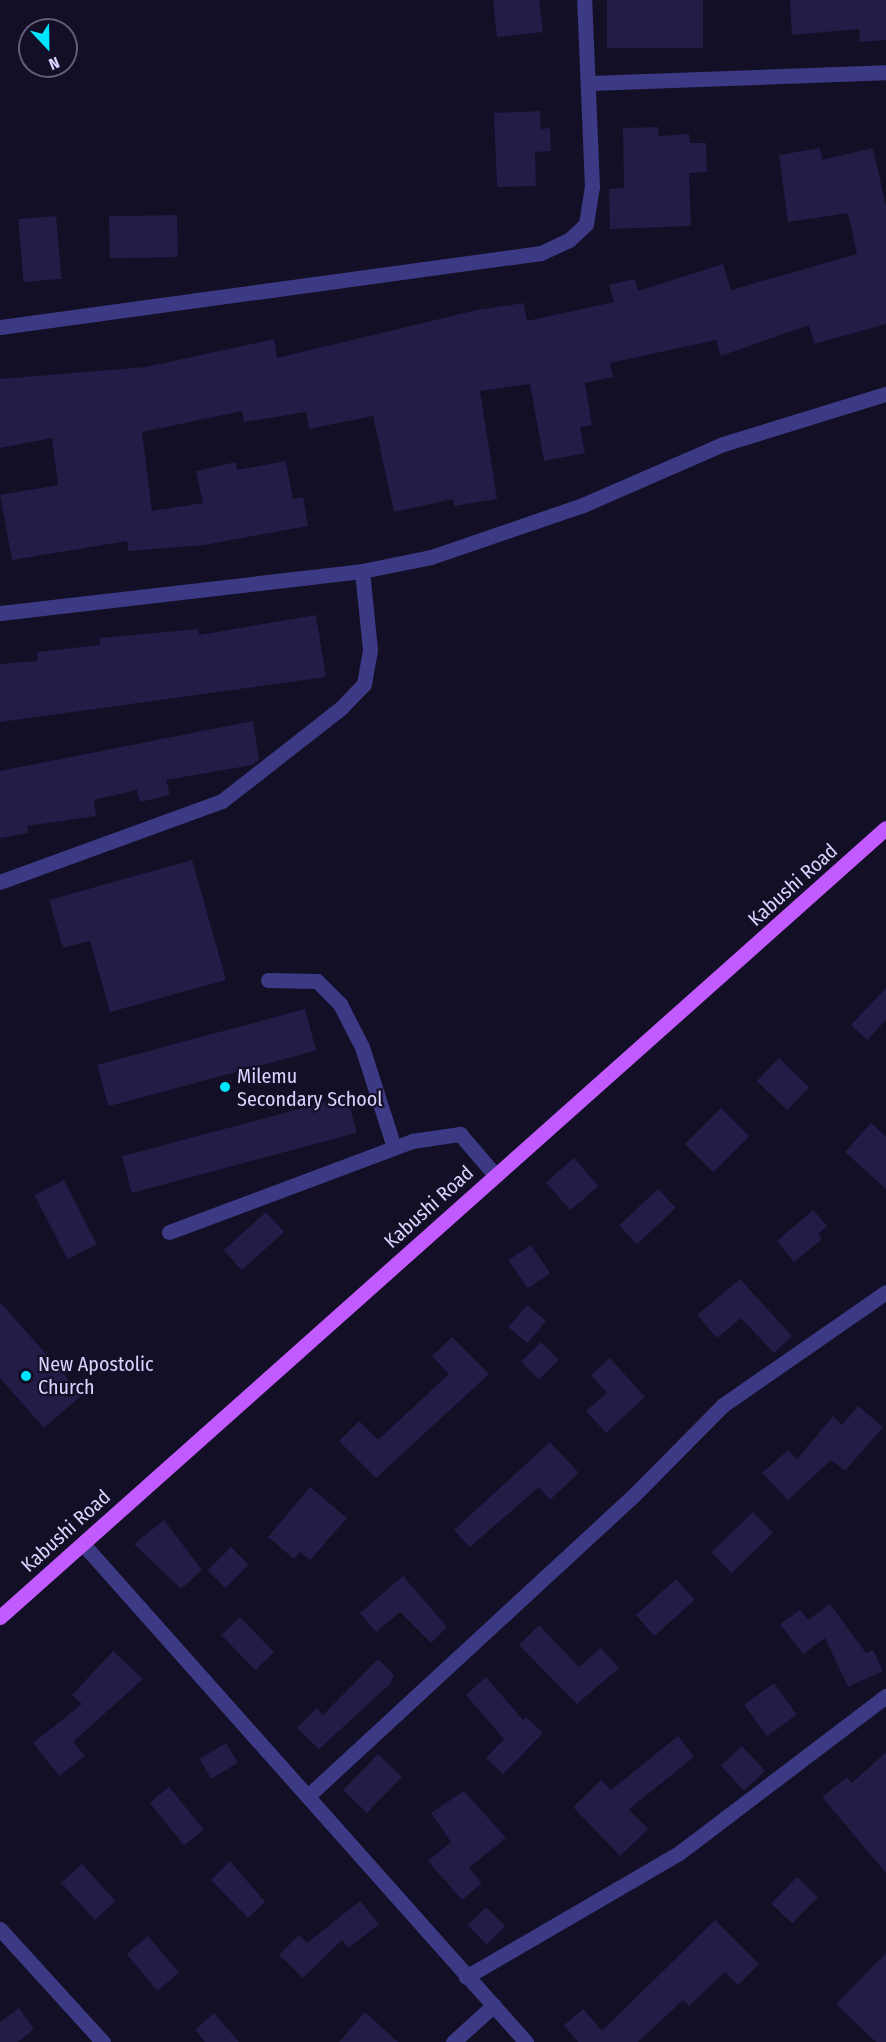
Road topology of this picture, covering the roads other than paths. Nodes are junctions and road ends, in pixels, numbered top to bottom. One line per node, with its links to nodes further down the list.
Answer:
1 (584, 0): 3 (street)
2 (886, 72): 3 (street)
3 (590, 83): 4 (street)
4 (0, 327)
5 (886, 394): 6 (street)
6 (362, 571): 7 (street); 9 (street)
7 (0, 613)
8 (886, 828): 12 (main road, Kabushi Road)
9 (0, 882)
10 (268, 980): 11 (street)
11 (394, 1147): 12 (street); 13 (street)
12 (496, 1176): 15 (main road, Kabushi Road)
13 (169, 1232)
14 (886, 1292): 18 (street)
15 (83, 1544): 16 (main road, Kabushi Road); 18 (street)
16 (0, 1617)
17 (886, 1696): 20 (street)
18 (310, 1794): 20 (street)
19 (0, 1929): 22 (street)
20 (466, 1977): 21 (street)
21 (494, 2005): 23 (street); 24 (street)
22 (103, 2042)
23 (453, 2042)
24 (526, 2042)

